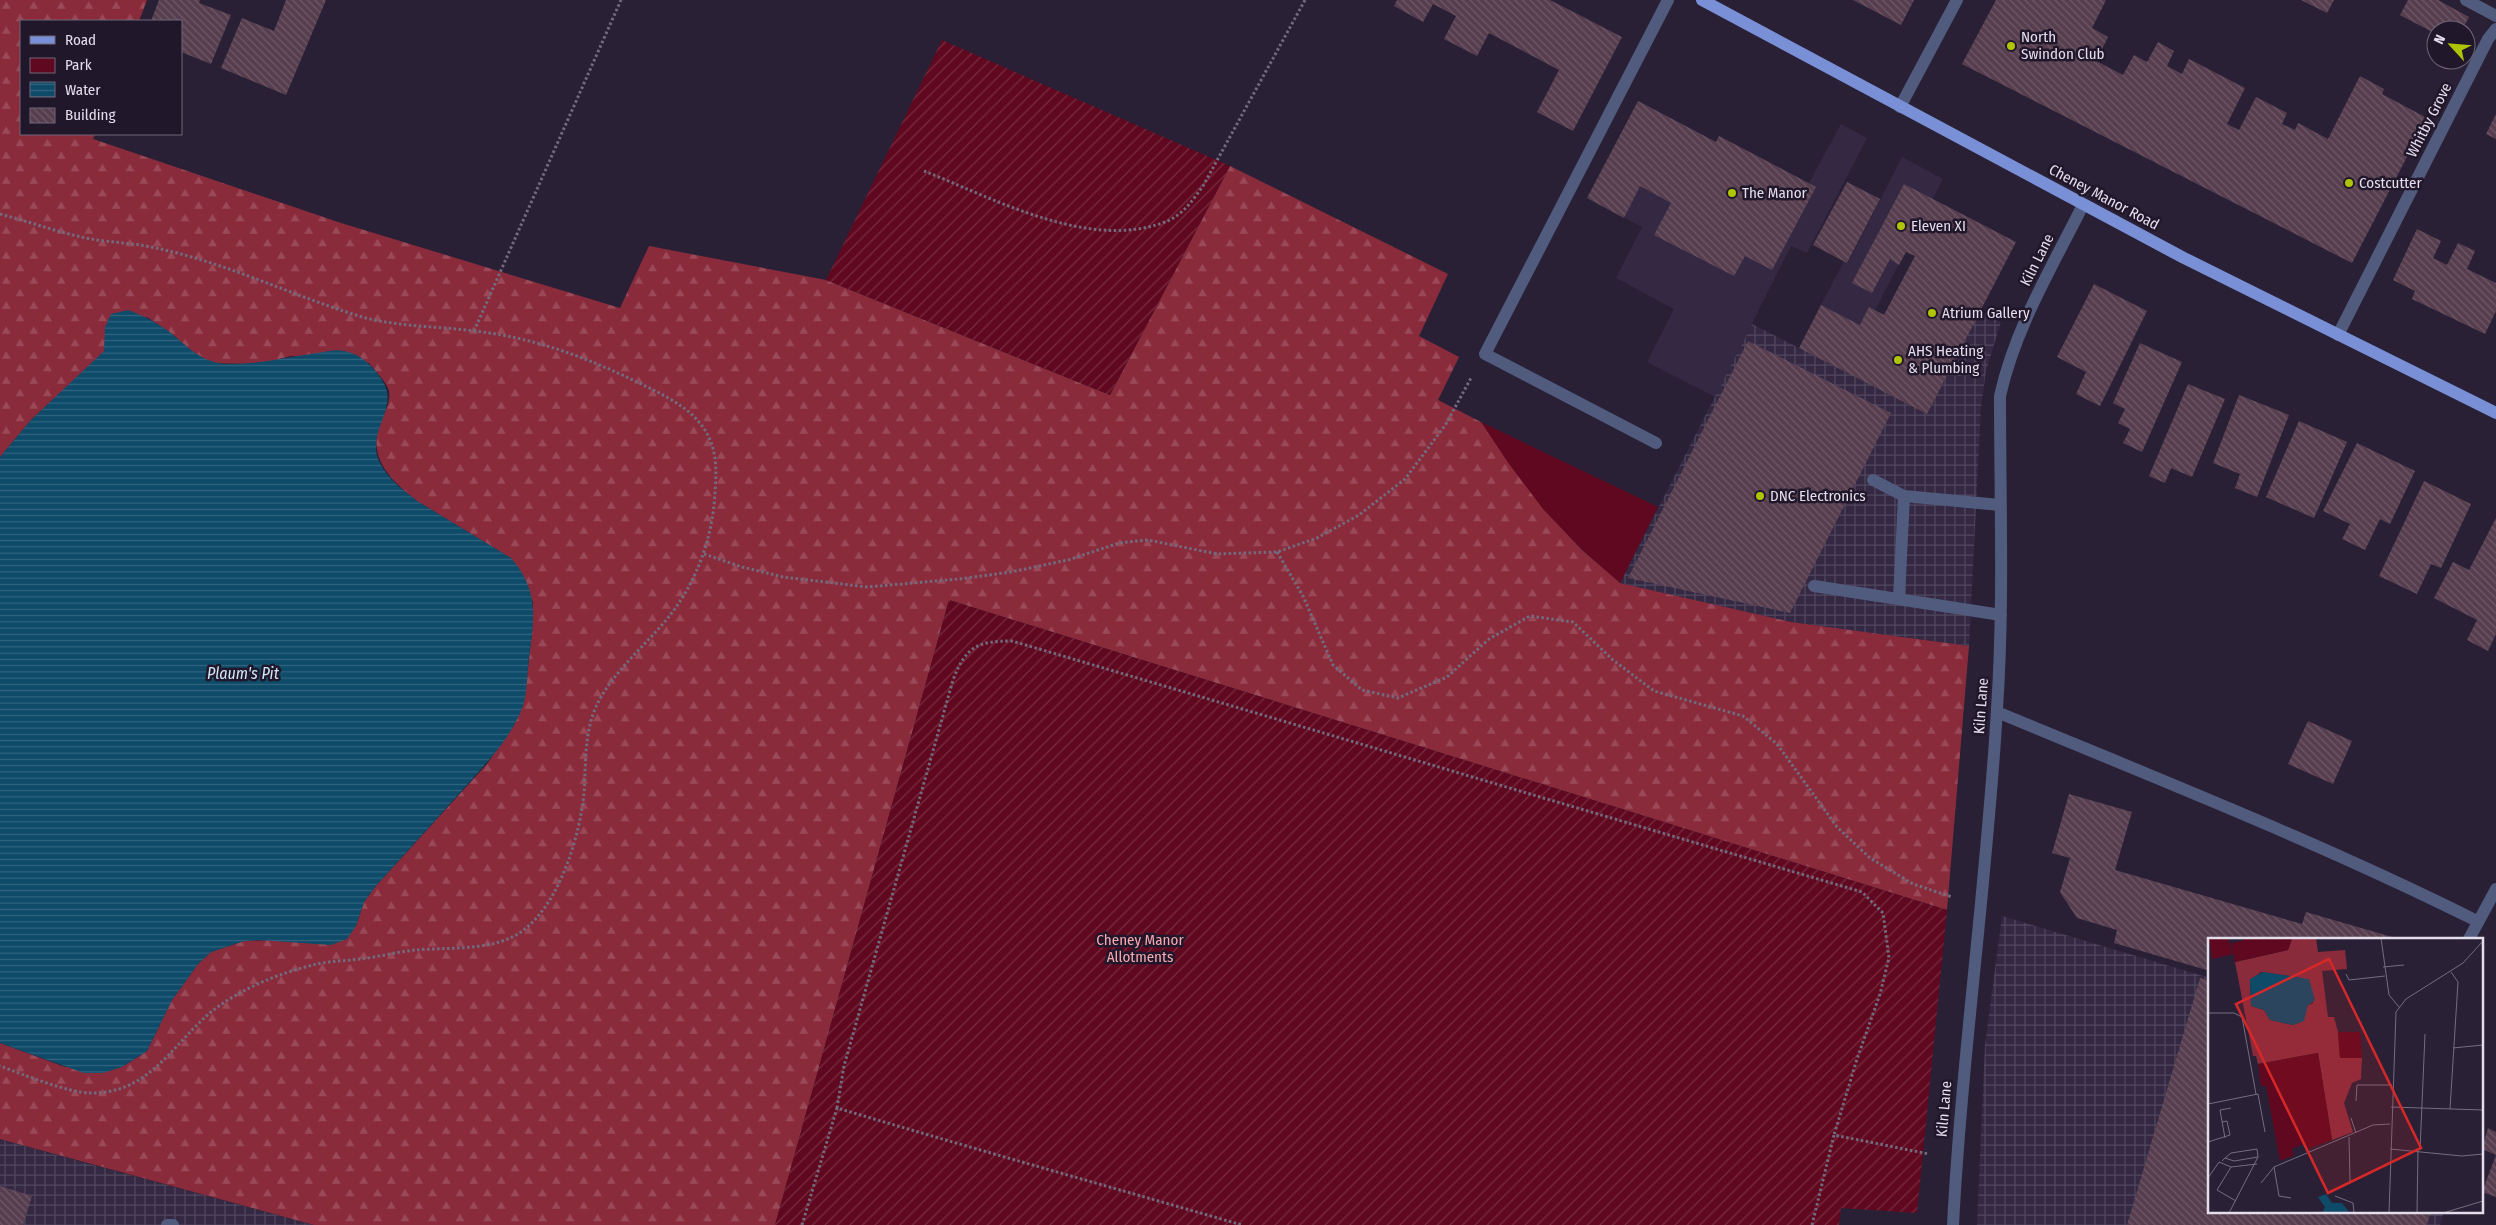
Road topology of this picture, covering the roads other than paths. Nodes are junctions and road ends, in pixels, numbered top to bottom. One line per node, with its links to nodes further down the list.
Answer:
1 (1668, 0): 11 (street)
2 (1702, 0): 7 (main road, Cheney Manor Road)
3 (1957, 0): 7 (street)
4 (2466, 0): 5 (street)
5 (2496, 16)
6 (2493, 37): 9 (street, Whitby Grove)
7 (1900, 107): 8 (main road, Cheney Manor Road)
8 (2083, 205): 9 (main road, Cheney Manor Road); 14 (street, Kiln Lane)
9 (2338, 335): 10 (main road, Cheney Manor Road)
10 (2496, 413)
11 (1656, 443)
12 (1873, 480): 13 (street)
13 (1904, 496): 14 (street); 16 (street)
14 (2000, 506): 17 (street, Kiln Lane)
15 (1814, 586): 16 (street)
16 (1899, 598): 17 (street)
17 (2001, 615): 18 (street, Kiln Lane)
18 (1997, 712): 20 (street); 24 (street, Kiln Lane)
19 (2496, 889): 20 (street)
20 (2477, 921): 21 (street)
21 (2469, 938)
22 (167, 1225): 23 (street)
23 (173, 1225)
24 (1953, 1225)

